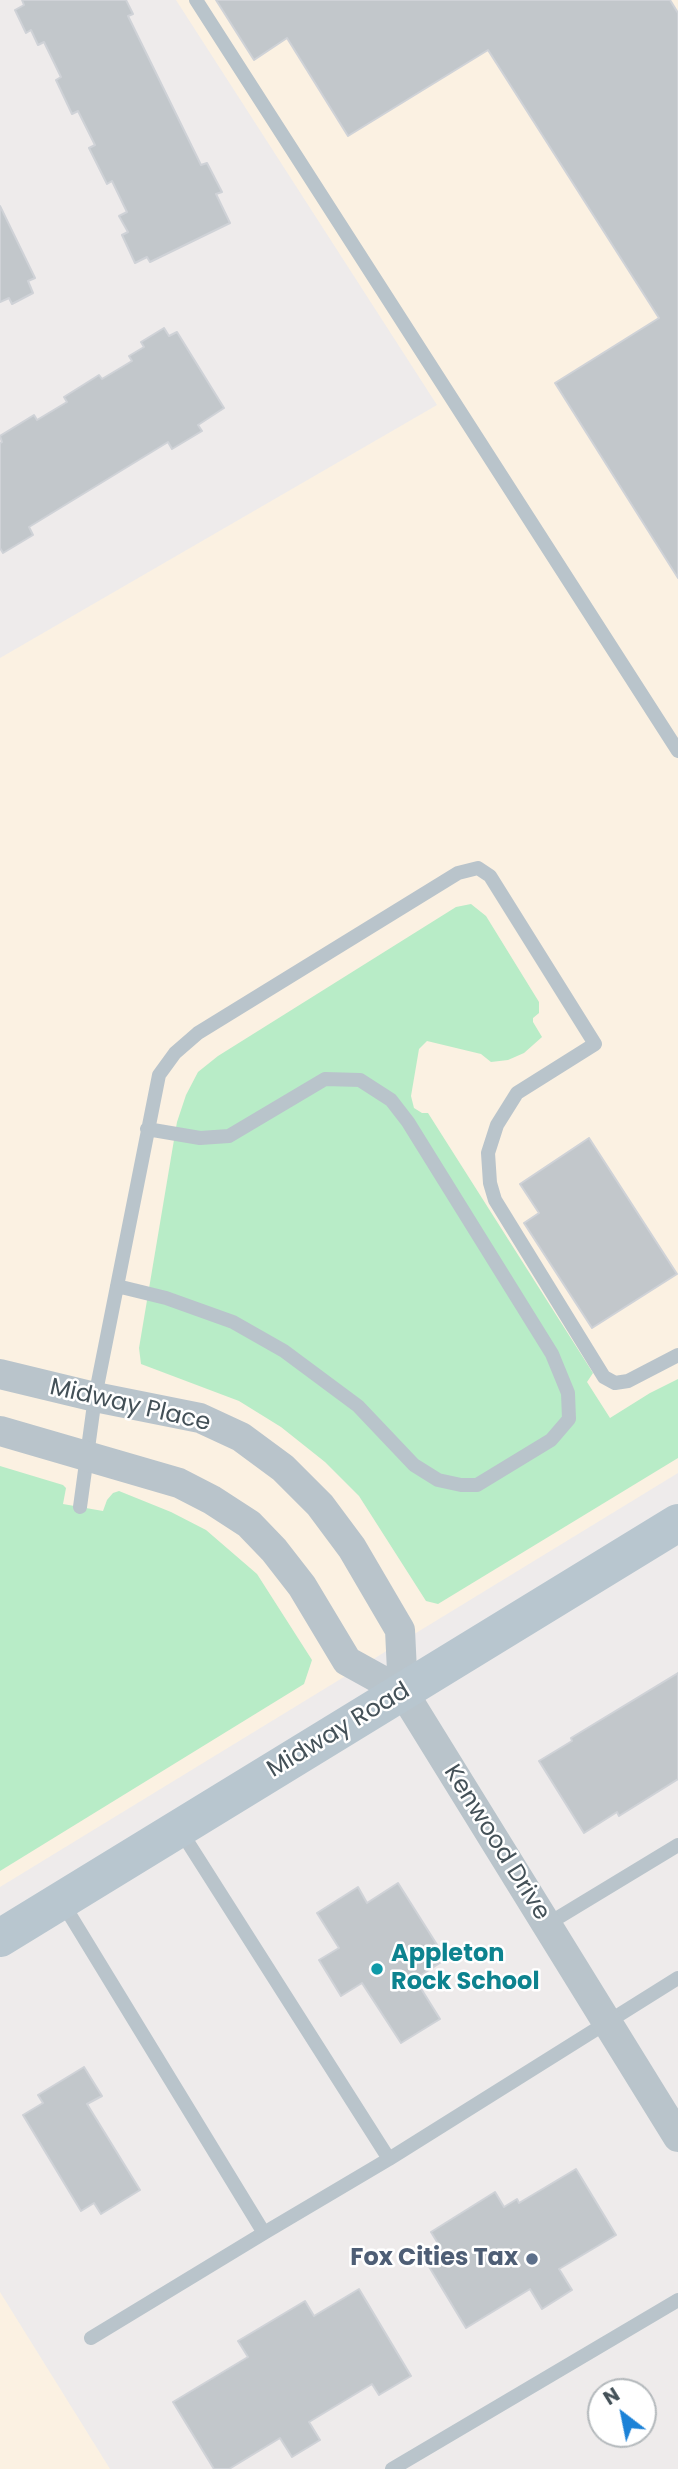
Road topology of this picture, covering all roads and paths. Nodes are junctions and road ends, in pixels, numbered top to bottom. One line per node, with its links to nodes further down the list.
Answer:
1 (197, 0): 2 (lane)
2 (678, 751)
3 (147, 1129): 4 (lane); 4 (lane); 5 (lane)
4 (117, 1286): 7 (lane)
5 (678, 1355)
6 (0, 1374): 7 (street, Midway Place)
7 (95, 1397): 9 (lane); 12 (street, Midway Place)
8 (0, 1431): 9 (street)
9 (87, 1456): 10 (lane); 12 (street)
10 (80, 1507)
11 (678, 1523): 12 (main road, Midway Road)
12 (403, 1692): 13 (main road, Midway Road); 16 (street, Kenwood Drive)
13 (180, 1829): 15 (main road, Midway Road); 21 (lane)
14 (678, 1845): 16 (lane)
15 (62, 1900): 17 (main road, Midway Road); 22 (lane)
16 (547, 1925): 19 (street, Kenwood Drive)
17 (0, 1938)
18 (678, 1978): 19 (lane)
19 (606, 2021): 20 (street, Kenwood Drive); 21 (lane)
20 (678, 2137)
21 (389, 2160): 22 (lane)
22 (264, 2233): 24 (lane)
23 (678, 2300): 25 (lane)
24 (91, 2338)
25 (392, 2469)

